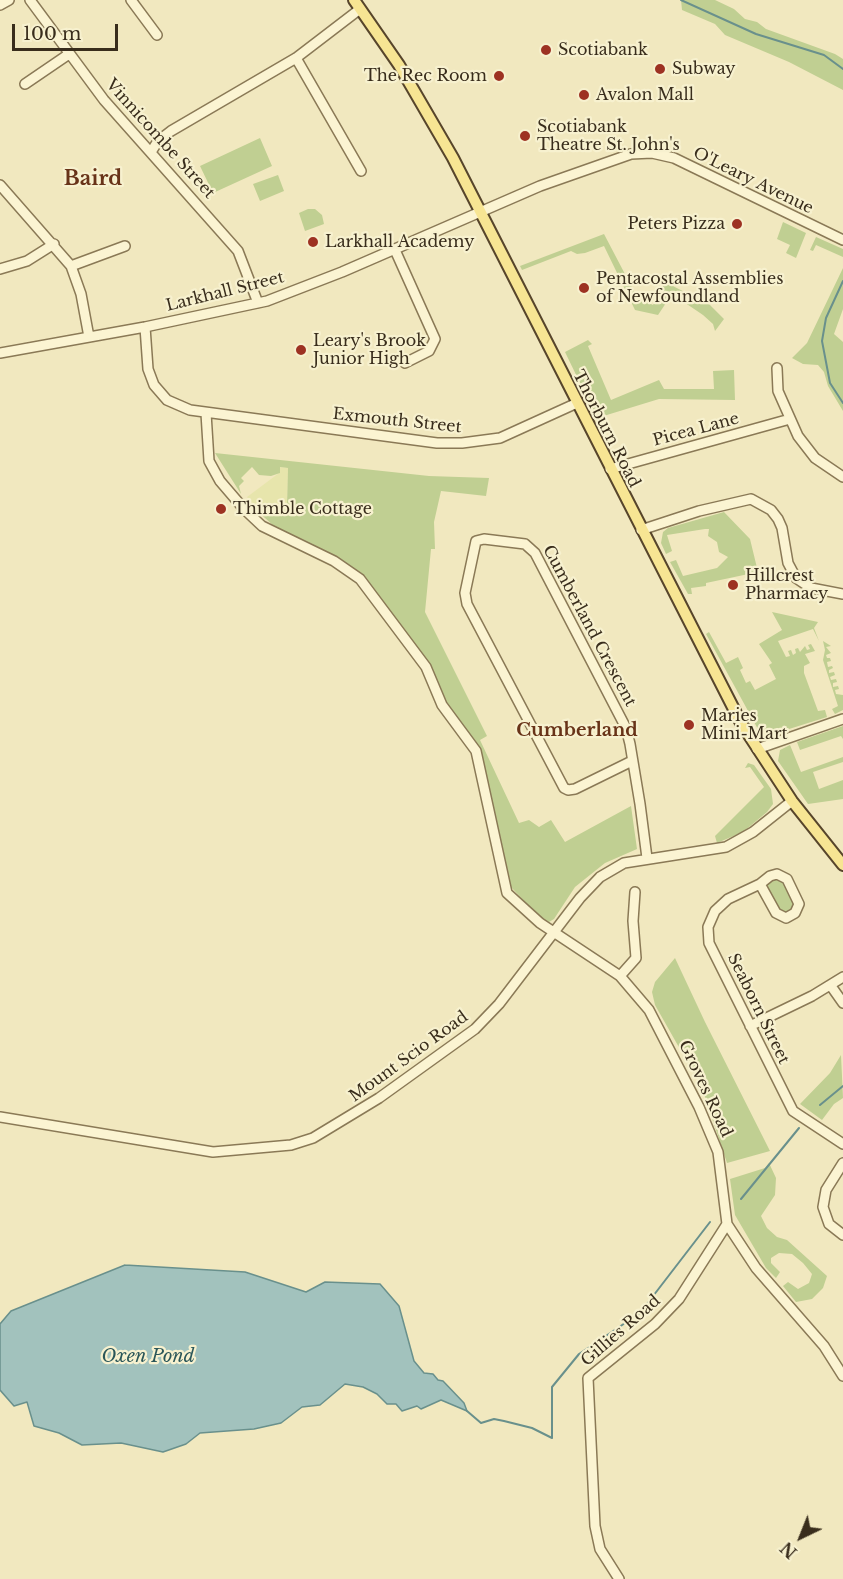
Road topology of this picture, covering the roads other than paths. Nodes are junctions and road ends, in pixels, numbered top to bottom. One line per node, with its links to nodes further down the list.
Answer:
1 (9, 0): 5 (street)
2 (30, 0): 7 (street, Vinnicombe Street)
3 (131, 0): 6 (street)
4 (357, 4): 8 (street); 13 (main road, Thorburn Road)
5 (0, 5)
6 (157, 35)
7 (69, 54): 9 (street); 10 (street, Vinnicombe Street)
8 (296, 58): 10 (street); 11 (street)
9 (25, 84)
10 (151, 152): 20 (street, Vinnicombe Street)
11 (362, 171)
12 (0, 185): 15 (street)
13 (480, 212): 14 (street, O'Leary Avenue); 17 (street, Larkhall Street); 26 (main road, Thorburn Road)
14 (843, 240)
15 (54, 244): 18 (street); 19 (street)
16 (125, 246): 18 (street)
17 (395, 250): 20 (street, Larkhall Street); 24 (street)
18 (70, 266): 22 (street)
19 (0, 269)
20 (258, 303): 21 (street, Larkhall Street)
21 (145, 327): 22 (street, Larkhall Street); 27 (street, Exmouth Street)
22 (89, 337): 23 (street, Larkhall Street)
23 (0, 353)
24 (405, 363)
25 (777, 368): 28 (street)
26 (577, 404): 27 (street, Exmouth Street); 29 (main road, Thorburn Road)
27 (206, 413): 41 (street, Groves Road)
28 (790, 419): 29 (street, Picea Lane); 30 (street)
29 (610, 469): 31 (main road, Thorburn Road)
30 (843, 477)
31 (641, 530): 32 (street); 34 (main road, Thorburn Road)
32 (843, 594)
33 (843, 719): 34 (street)
34 (757, 749): 36 (main road, Thorburn Road)
35 (632, 761): 35 (street, Cumberland Crescent); 37 (street, Cumberland Crescent)
36 (792, 801): 37 (street, Mount Scio Road); 38 (main road, Thorburn Road)
37 (646, 858): 41 (street, Mount Scio Road)
38 (843, 865)
39 (760, 884): 39 (street, Seaborn Street); 46 (street, Seaborn Street)
40 (634, 892): 42 (street)
41 (554, 932): 42 (street, Groves Road); 47 (street, Mount Scio Road)
42 (620, 976): 50 (street, Groves Road)
43 (843, 977): 44 (street)
44 (831, 986): 45 (street); 46 (street)
45 (843, 1003)
46 (750, 1026): 48 (street, Seaborn Street)
47 (0, 1117)
48 (843, 1144)
49 (843, 1163): 51 (street)
50 (727, 1224): 52 (street, Groves Road); 53 (street, Gillies Road)
51 (843, 1235)
52 (843, 1376)
53 (619, 1579)

